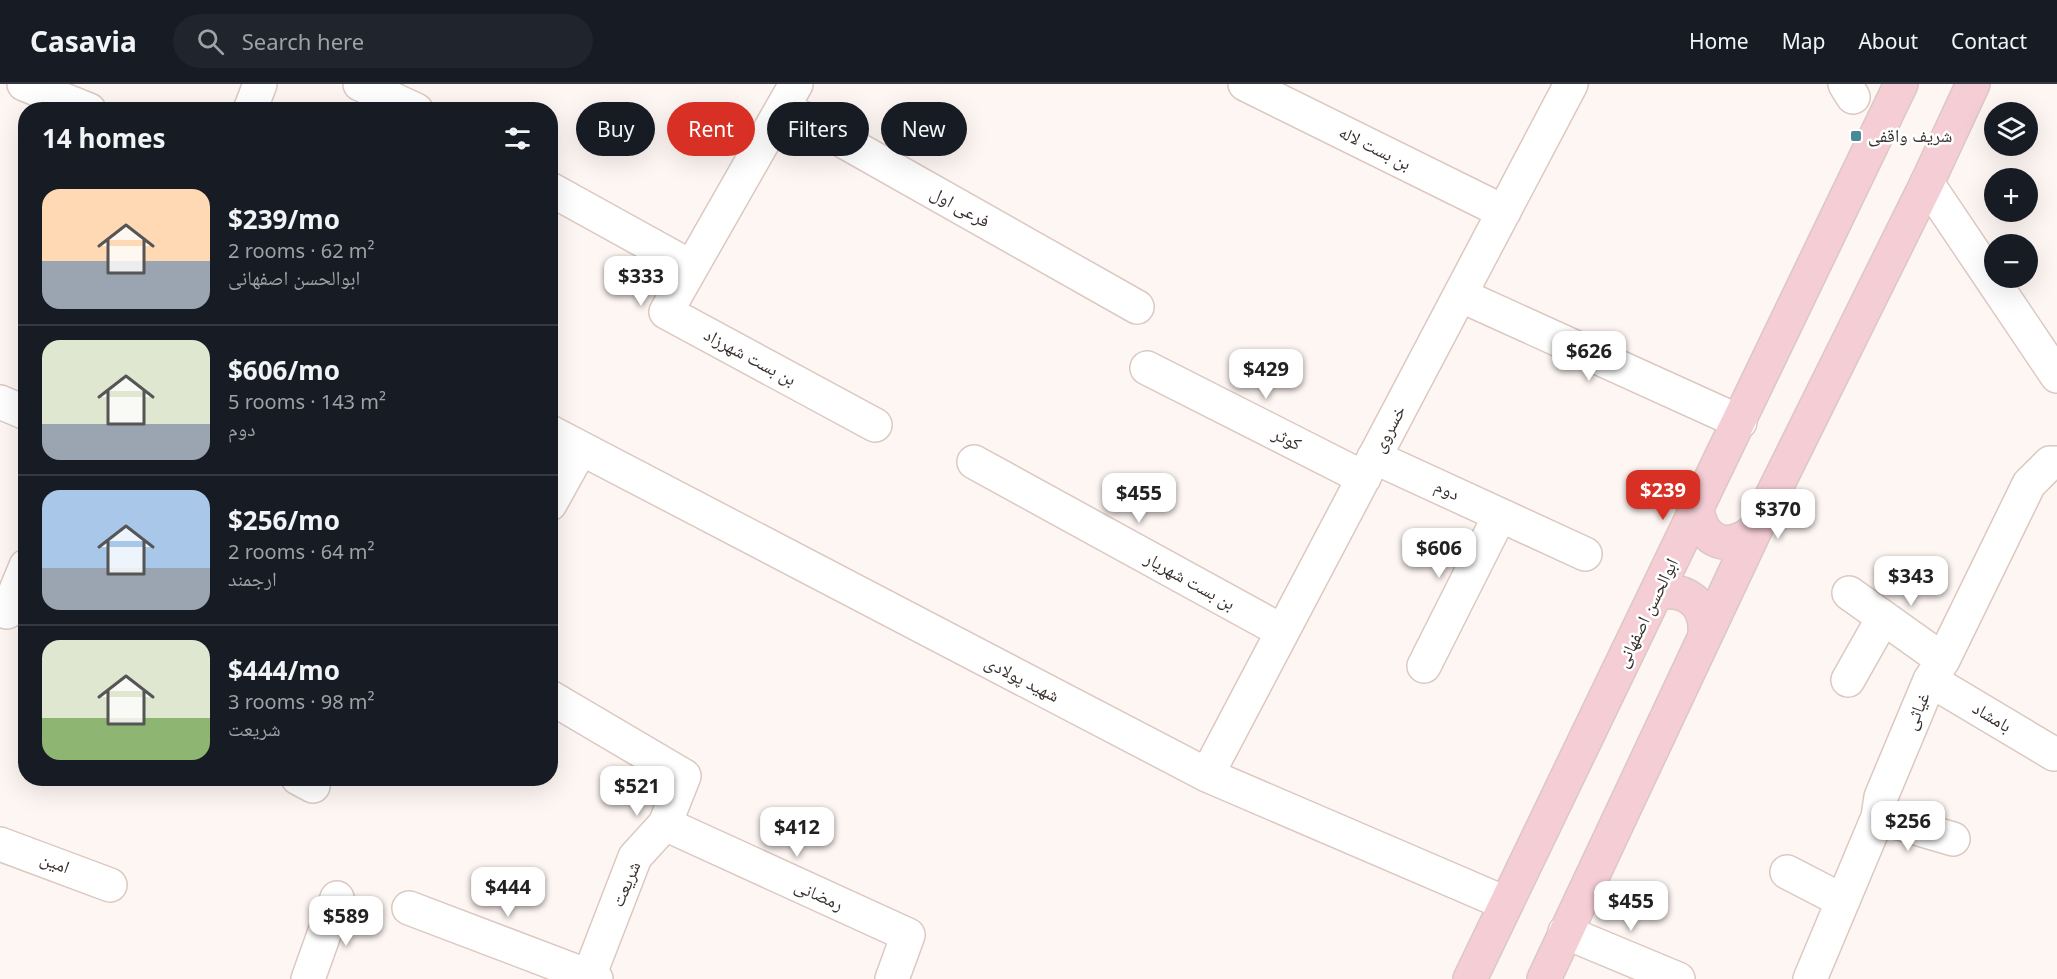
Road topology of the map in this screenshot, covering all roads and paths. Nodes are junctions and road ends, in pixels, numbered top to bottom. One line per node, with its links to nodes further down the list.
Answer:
1 (24, 84): 9 (street)
2 (261, 84): 10 (street)
3 (360, 84): 11 (street)
4 (1245, 84): 14 (street, بن بست لاله)
5 (1571, 84): 14 (street, خسروی)
6 (1901, 84): 22 (main road, ابوالحسن اصفهانی)
7 (1972, 84): 12 (main road)
8 (790, 96): 15 (street, بن بست شهرزاد); 17 (street, فرعی اول)
9 (69, 102)
10 (253, 102)
11 (399, 102)
12 (1927, 183): 19 (street); 32 (main road)
13 (558, 193): 15 (street)
14 (1504, 212): 16 (street, خسروی)
15 (691, 267): 23 (street, بن بست شهرزاد)
16 (1460, 295): 22 (street); 28 (street, خسروی)
17 (1137, 307)
18 (1146, 368): 28 (street, کوثر)
19 (2057, 375)
20 (0, 402): 21 (street)
21 (18, 410)
22 (1740, 422): 30 (main road, ابوالحسن اصفهانی)
23 (875, 425)
24 (558, 437): 25 (street, شهید پولادی)
25 (580, 450): 29 (street); 46 (street, شهید پولادی)
26 (974, 462): 39 (street, بن بست شهریار)
27 (2057, 463): 42 (street, غیاثی)
28 (1369, 467): 31 (street, دوم); 39 (street, خسروی)
29 (558, 490)
30 (1696, 510): 32 (main road); 35 (main road, ابوالحسن اصفهانی)
31 (1500, 515): 33 (street, دوم); 41 (street)
32 (1755, 530): 40 (main road)
33 (1585, 554)
34 (18, 585): 37 (street)
35 (1657, 593): 40 (main road); 55 (main road, ابوالحسن اصفهانی)
36 (1849, 593): 38 (street, بامشاد)
37 (7, 612)
38 (1882, 618): 42 (street, بامشاد); 43 (street)
39 (1280, 630): 46 (street, خسروی)
40 (1706, 634): 57 (main road)
41 (1424, 666)
42 (1937, 670): 45 (street, بامشاد); 47 (street, غیاثی)
43 (1848, 680)
44 (558, 702): 48 (street, شریعت)
45 (2054, 754)
46 (1207, 775): 55 (street, شهید پولادی)
47 (1878, 817): 49 (street); 54 (street, غیاثی)
48 (665, 824): 59 (street, شریعت); 61 (street, رمضانی)
49 (1953, 838)
50 (0, 844): 52 (street, امین)
51 (1787, 872): 54 (street)
52 (110, 885)
53 (337, 898): 60 (street)
54 (1843, 901): 65 (street, غیاثی)
55 (1505, 903): 62 (main road, ابوالحسن اصفهانی)
56 (409, 909): 59 (street)
57 (1565, 932): 58 (street); 63 (main road)
58 (1642, 972): 64 (street)
59 (592, 977)
60 (308, 979)
61 (892, 979)
62 (1470, 979)
63 (1544, 979)
64 (1678, 979)
65 (1810, 979)

